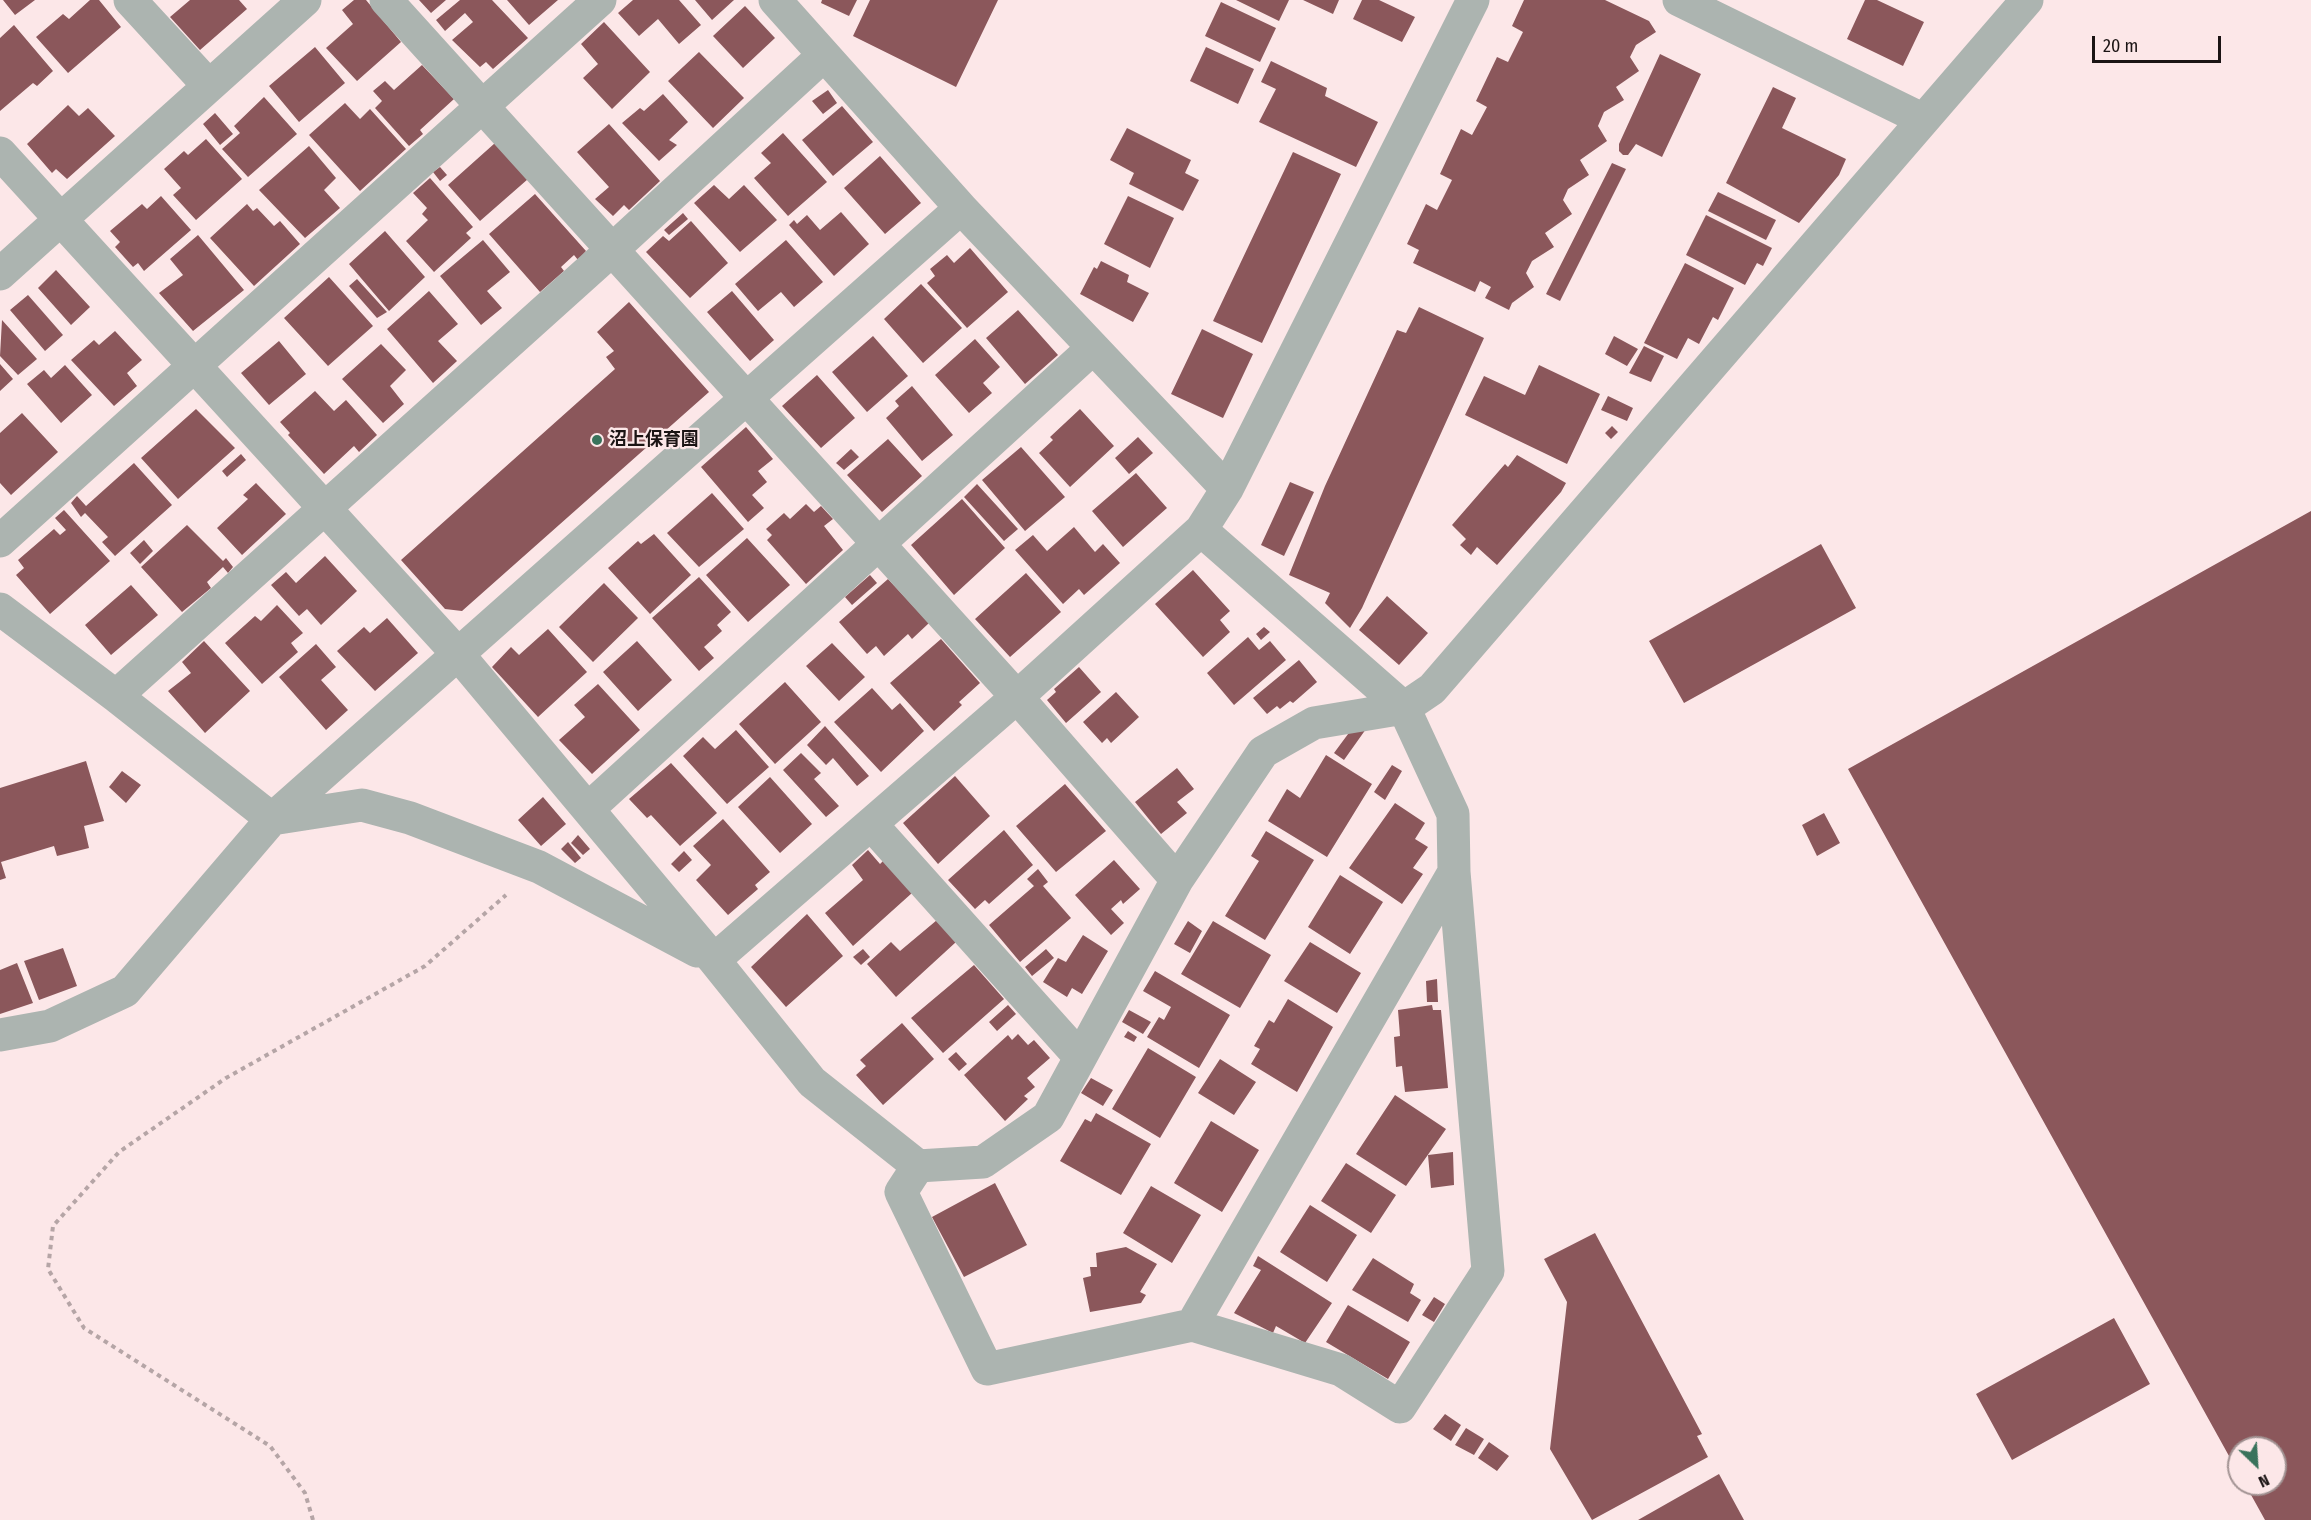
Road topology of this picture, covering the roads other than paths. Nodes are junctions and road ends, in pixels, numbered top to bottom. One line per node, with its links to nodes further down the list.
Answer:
1 (130, 0): 10 (street)
2 (305, 0): 10 (street)
3 (387, 0): 11 (street)
4 (600, 0): 11 (street)
5 (775, 0): 9 (street)
6 (1473, 0): 21 (street)
7 (1679, 0): 12 (street)
8 (2027, 0): 12 (street)
9 (824, 55): 14 (street); 16 (street)
10 (209, 86): 15 (street)
11 (482, 105): 16 (street); 19 (street)
12 (1922, 119): 30 (street)
13 (0, 153): 15 (street)
14 (961, 208): 18 (street); 20 (street)
15 (61, 219): 17 (street); 19 (street)
16 (612, 250): 20 (street); 22 (street)
17 (0, 274)
18 (1093, 348): 21 (street); 25 (street)
19 (194, 366): 22 (street); 24 (street)
20 (748, 400): 25 (street); 27 (street)
21 (1227, 489): 23 (street)
22 (326, 509): 27 (street); 28 (street)
23 (1201, 530): 29 (street); 30 (street)
24 (0, 541)
25 (878, 544): 29 (street); 31 (street)
26 (0, 609): 28 (street)
27 (457, 653): 31 (street); 32 (street)
28 (116, 696): 32 (street)
29 (1017, 697): 33 (street); 35 (street)
30 (1404, 708): 34 (street); 35 (street)
31 (588, 809): 36 (street)
32 (272, 819): 36 (street); 37 (street)
33 (871, 824): 36 (street); 38 (street)
34 (1454, 872): 40 (street); 40 (street)
35 (1177, 880): 38 (street)
36 (714, 960): 39 (street)
37 (0, 1035)
38 (1079, 1056): 39 (street)
39 (918, 1166): 40 (street)
40 (1192, 1325)

